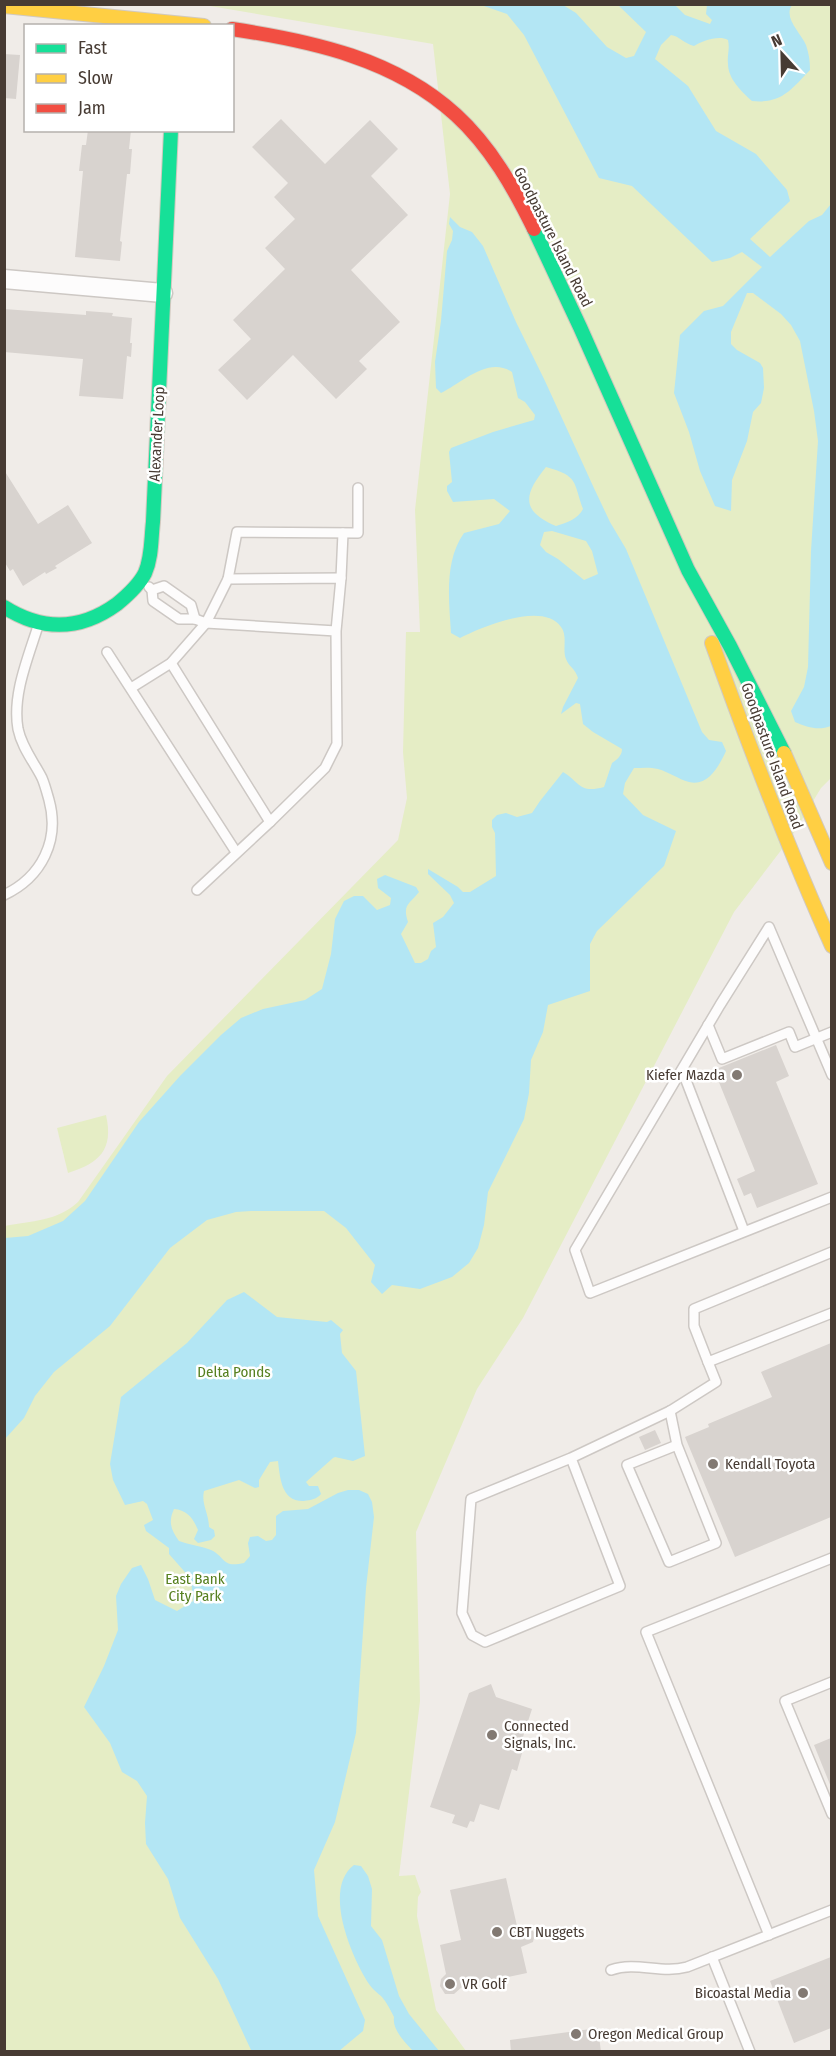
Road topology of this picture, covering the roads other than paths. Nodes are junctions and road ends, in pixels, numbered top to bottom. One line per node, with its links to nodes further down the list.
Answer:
1 (4, 6): 2 (main road)
2 (177, 24)
3 (234, 29): 9 (main road, Goodpasture Island Road)
4 (171, 132): 6 (main road, Alexander Loop)
5 (4, 279): 6 (street)
6 (163, 293): 12 (main road, Alexander Loop)
7 (358, 488): 8 (lane)
8 (343, 533): 10 (lane); 11 (lane)
9 (689, 573): 24 (main road, Goodpasture Island Road); 27 (main road, Goodpasture Island Road)
10 (341, 578): 11 (lane); 18 (lane)
11 (228, 579): 16 (lane)
12 (138, 581): 13 (lane); 17 (main road, Alexander Loop)
13 (152, 590): 15 (lane); 15 (lane)
14 (4, 607): 17 (main road, Alexander Loop)
15 (195, 619): 16 (lane)
16 (206, 623): 18 (lane); 20 (lane)
17 (39, 624): 26 (lane)
18 (336, 631): 22 (lane)
19 (107, 651): 21 (lane)
20 (171, 663): 21 (lane); 22 (lane)
21 (131, 688): 23 (lane)
22 (270, 822): 23 (lane)
23 (236, 852): 25 (lane)
24 (831, 863)
25 (197, 890)
26 (4, 895)
27 (831, 946)
28 (708, 1025): 30 (lane); 30 (lane); 31 (lane)
29 (831, 1032): 30 (lane)
30 (816, 1038): 32 (lane)
31 (682, 1070): 34 (lane); 34 (lane)
32 (831, 1075)
33 (831, 1197): 34 (lane)
34 (744, 1231)
35 (831, 1252): 37 (lane)
36 (831, 1312): 37 (lane)
37 (708, 1362): 38 (lane)
38 (670, 1411): 39 (lane); 40 (lane)
39 (677, 1444): 39 (lane)
40 (571, 1458): 40 (lane)
41 (831, 1557): 45 (lane)
42 (831, 1682): 43 (lane)
43 (831, 1814)
44 (831, 1910): 45 (lane)
45 (769, 1935): 46 (lane)
46 (712, 1957): 47 (lane); 48 (lane)
47 (611, 1970)
48 (750, 2052)

